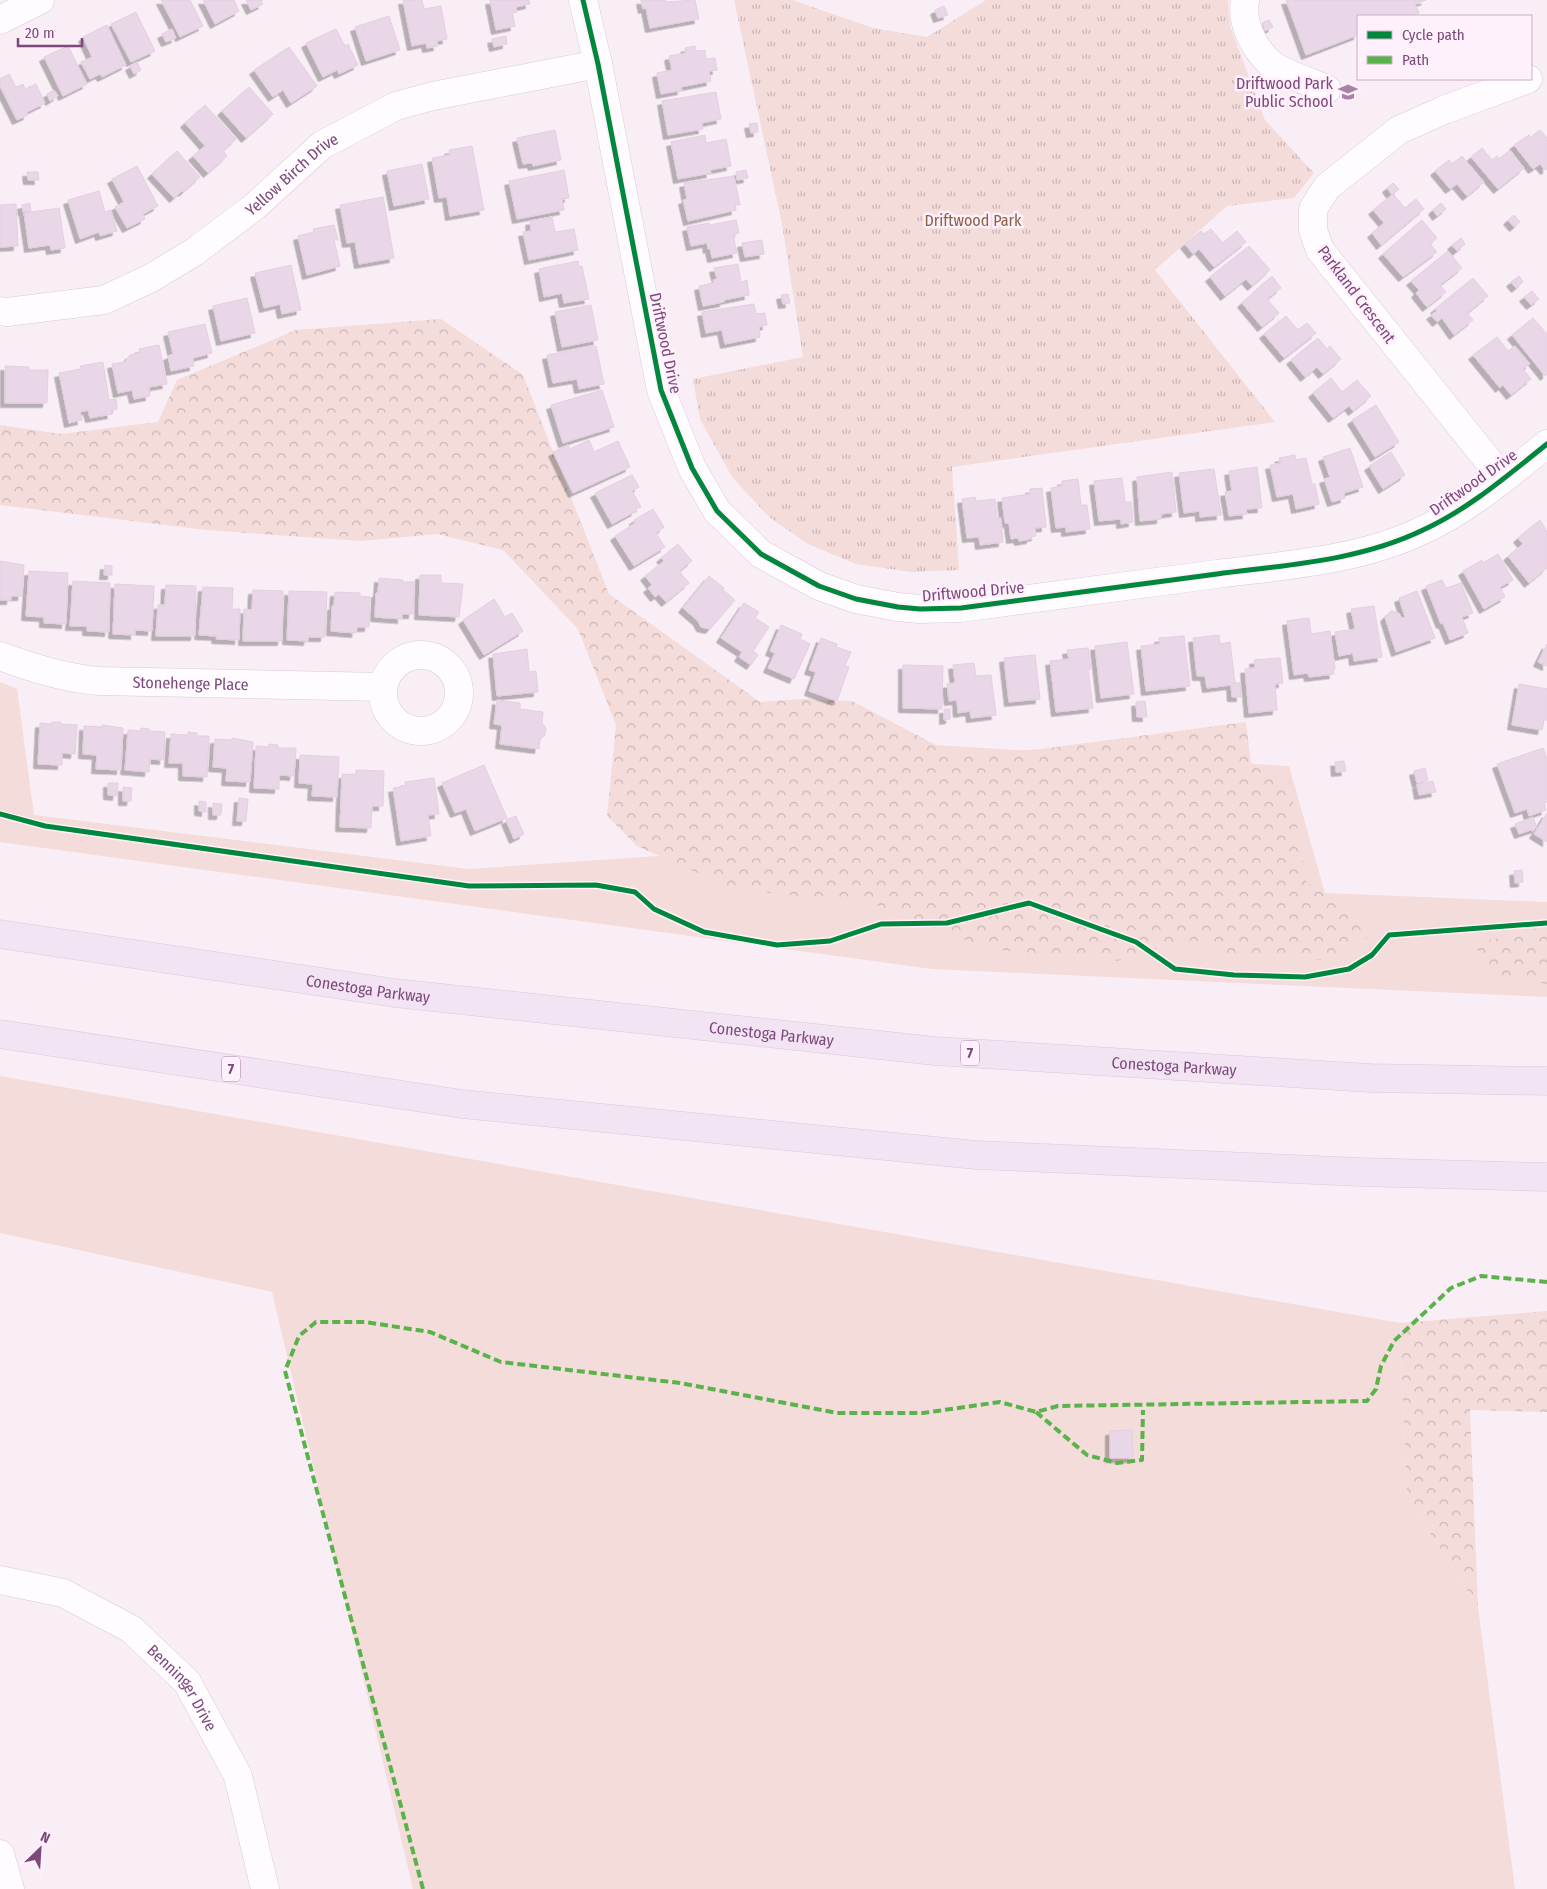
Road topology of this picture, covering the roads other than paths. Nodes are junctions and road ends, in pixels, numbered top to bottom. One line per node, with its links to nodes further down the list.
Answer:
1 (40, 0): 4 (street)
2 (584, 0): 5 (street, Driftwood Drive)
3 (1245, 0): 9 (street)
4 (0, 20)
5 (598, 64): 10 (street, Yellow Birch Drive); 12 (street, Driftwood Drive)
6 (1547, 72): 7 (street, Parkland Crescent)
7 (1532, 77)
8 (1524, 80): 12 (street, Parkland Crescent)
9 (1327, 89)
10 (0, 311)
11 (1547, 444): 12 (street, Driftwood Drive)
12 (1503, 479)
13 (0, 656): 14 (street, Stonehenge Place)
14 (383, 687)
15 (0, 934): 17 (highway, Conestoga Parkway / 7)
16 (0, 1034): 18 (highway, 7)
17 (1547, 1081)
18 (1547, 1177)
19 (0, 1580): 22 (street, Benninger Drive)
20 (0, 1854): 21 (street)
21 (10, 1889)
22 (265, 1889)

